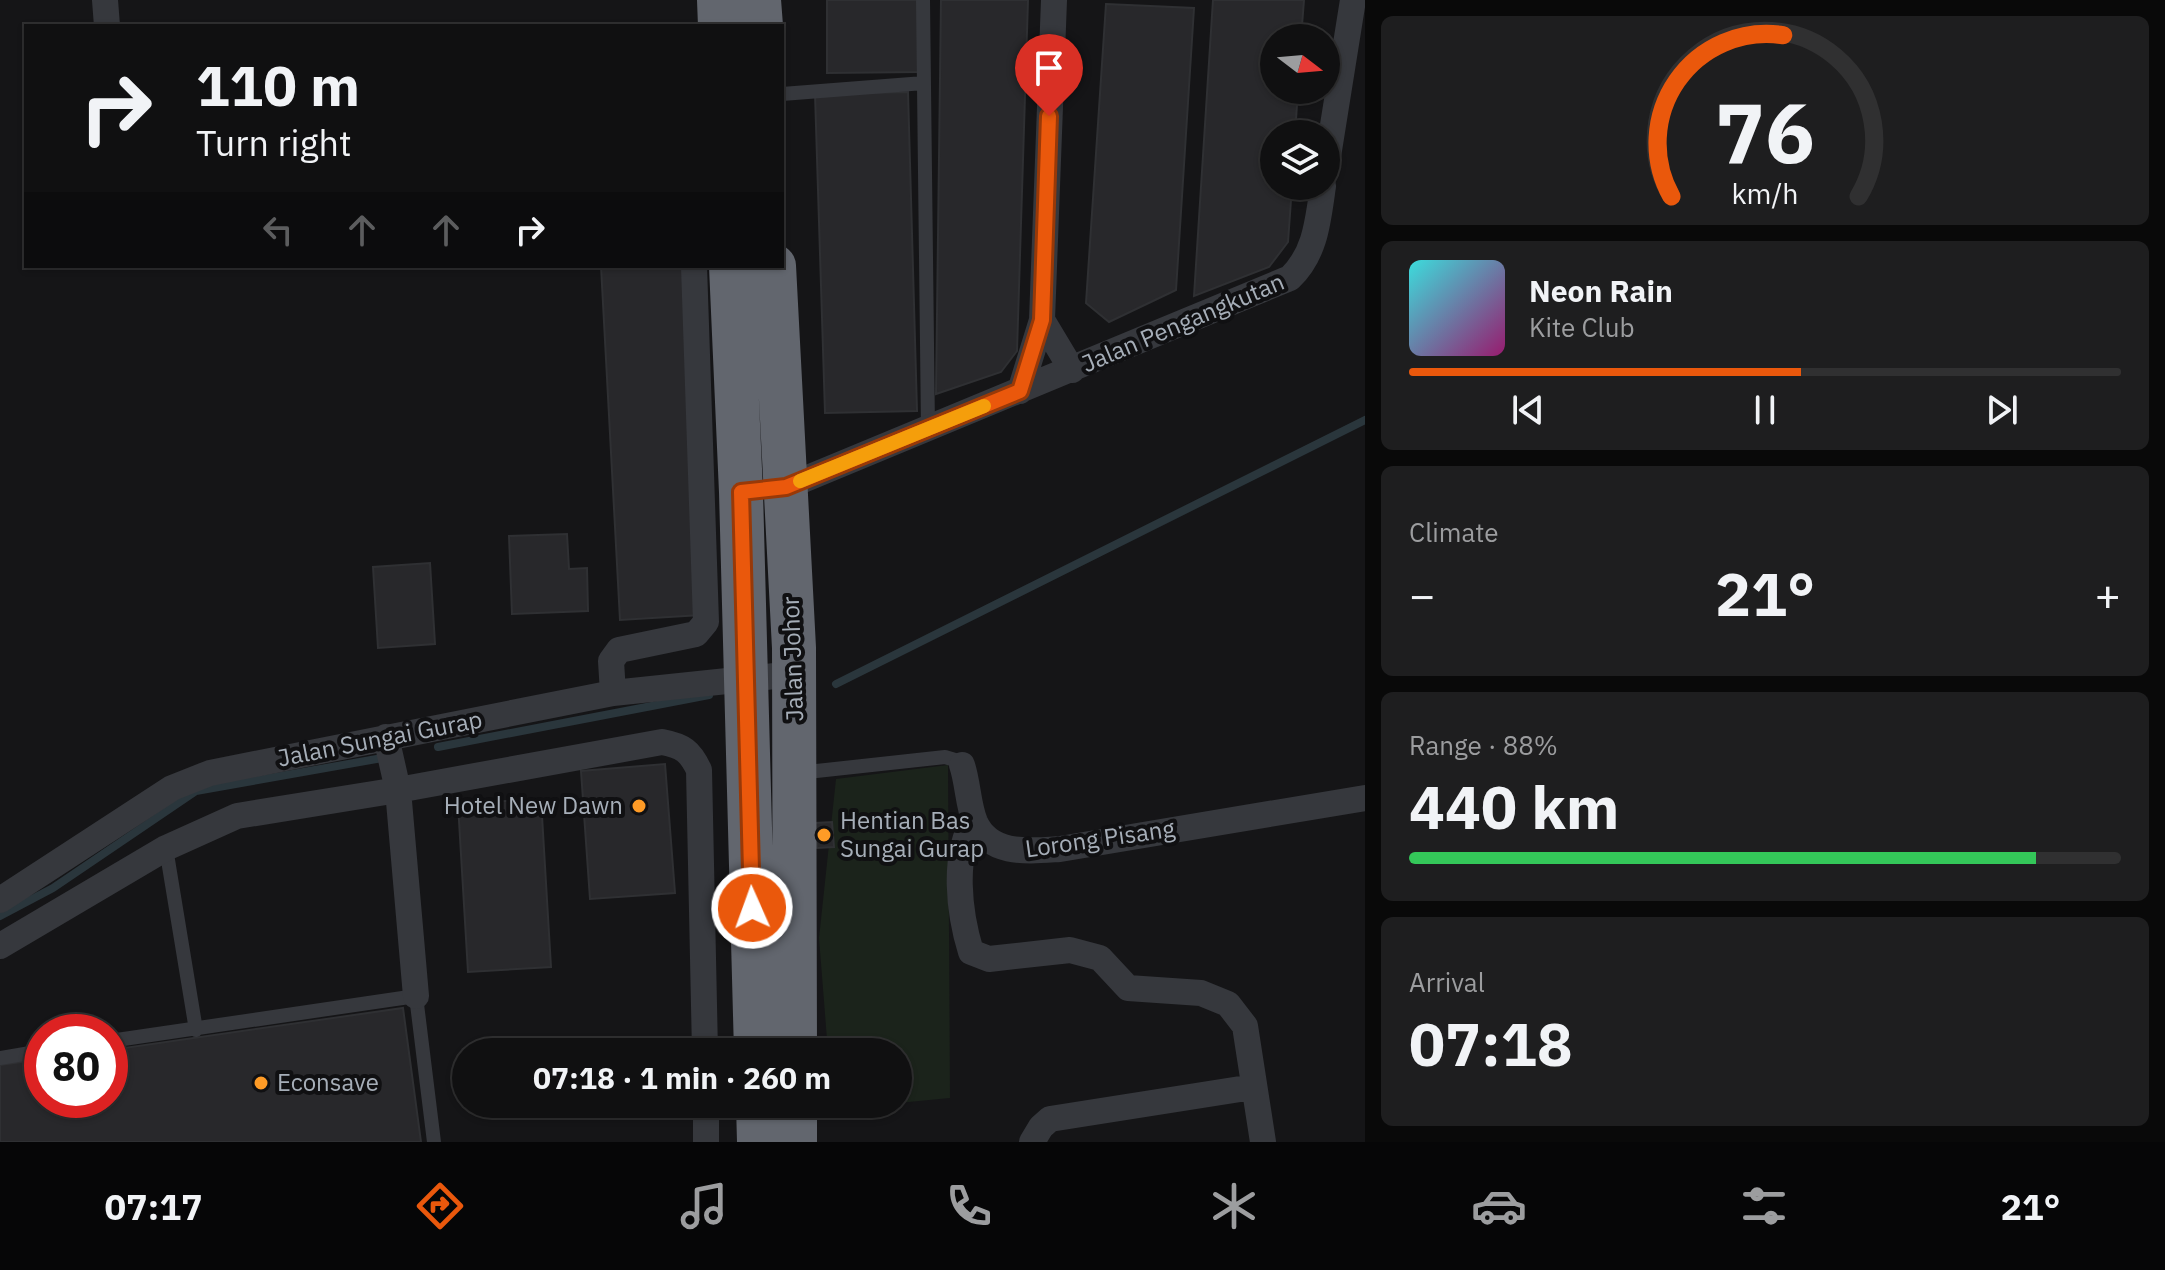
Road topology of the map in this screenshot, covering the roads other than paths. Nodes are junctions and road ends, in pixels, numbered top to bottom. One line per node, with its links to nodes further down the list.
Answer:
1 (105, 0): 7 (street)
2 (719, 0): 8 (highway)
3 (759, 0): 9 (highway)
4 (923, 0): 10 (lane)
5 (1054, 0): 16 (street)
6 (1353, 0): 12 (street)
7 (107, 24)
8 (720, 24)
9 (761, 24)
10 (924, 83): 11 (lane); 19 (lane)
11 (784, 94)
12 (1334, 120)
13 (1320, 200): 17 (street, Jalan Pengangkutan)
14 (774, 268): 20 (highway, Jalan Johor)
15 (713, 273): 21 (highway, Jalan Johor); 24 (street)
16 (1042, 320): 17 (street); 18 (street)
17 (1072, 370): 18 (street, Jalan Pengangkutan)
18 (1020, 391): 19 (street, Jalan Pengangkutan)
19 (928, 429): 20 (street, Jalan Pengangkutan)
20 (786, 487): 21 (street, Jalan Pengangkutan); 22 (highway, Jalan Johor)
21 (741, 492): 23 (highway, Jalan Johor)
22 (794, 674): 23 (street, Jalan Sungai Gurap); 27 (highway, Jalan Johor)
23 (746, 679): 24 (street, Jalan Sungai Gurap); 37 (highway, Jalan Johor)
24 (613, 693): 25 (street, Jalan Sungai Gurap)
25 (386, 737): 28 (street); 32 (street, Jalan Sungai Gurap)
26 (962, 765): 27 (lane); 30 (street)
27 (795, 773): 38 (highway, Jalan Johor)
28 (398, 790): 31 (street); 34 (street); 36 (street)
29 (1365, 798): 30 (street, Lorong Pisang)
30 (974, 820): 42 (street)
31 (166, 848): 33 (street); 35 (lane)
32 (0, 900)
33 (0, 946)
34 (416, 996): 35 (lane); 46 (lane)
35 (196, 1030): 39 (lane)
36 (705, 1038)
37 (756, 1038)
38 (795, 1038)
39 (128, 1039)
40 (24, 1054): 41 (lane)
41 (0, 1058)
42 (1253, 1087): 50 (street); 51 (street)
43 (706, 1118): 47 (street)
44 (758, 1118): 48 (highway)
45 (795, 1118): 49 (highway)
46 (434, 1142)
47 (706, 1142)
48 (759, 1142)
49 (795, 1142)
50 (1032, 1142)
51 (1263, 1142)

